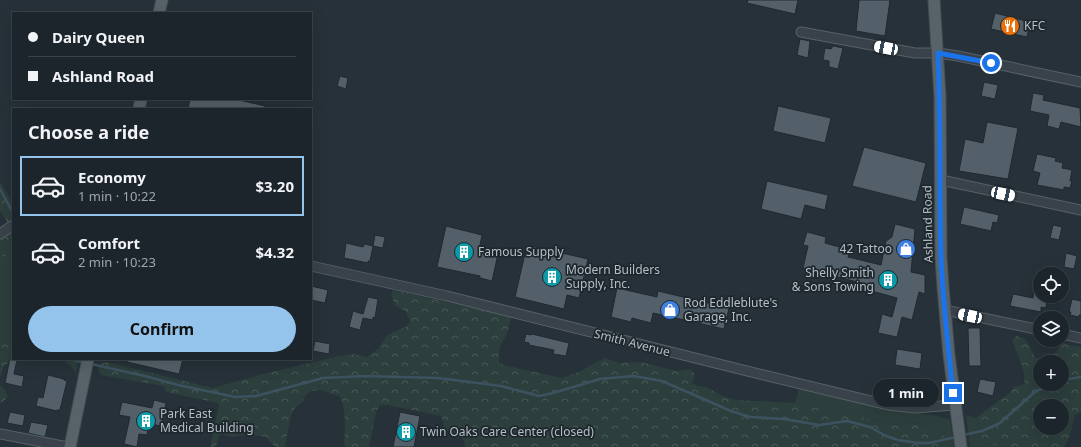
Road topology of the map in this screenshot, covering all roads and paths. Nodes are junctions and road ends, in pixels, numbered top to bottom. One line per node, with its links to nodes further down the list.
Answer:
1 (162, 0): 3 (main road)
2 (934, 0): 5 (main road, Ashland Road)
3 (159, 12)
4 (801, 32): 5 (street)
5 (938, 53): 6 (street); 7 (main road, Ashland Road)
6 (1081, 82)
7 (941, 180): 8 (street); 12 (main road, Ashland Road)
8 (1081, 210)
9 (12, 226): 10 (street)
10 (0, 234)
11 (312, 266): 17 (street, Smith Avenue)
12 (945, 310): 13 (street); 17 (main road, Ashland Road)
13 (1033, 329)
14 (1069, 335): 15 (street)
15 (1081, 338)
16 (88, 360): 19 (main road)
17 (955, 406): 20 (main road, Ashland Road)
18 (0, 434): 19 (street)
19 (69, 447)
20 (961, 447)

